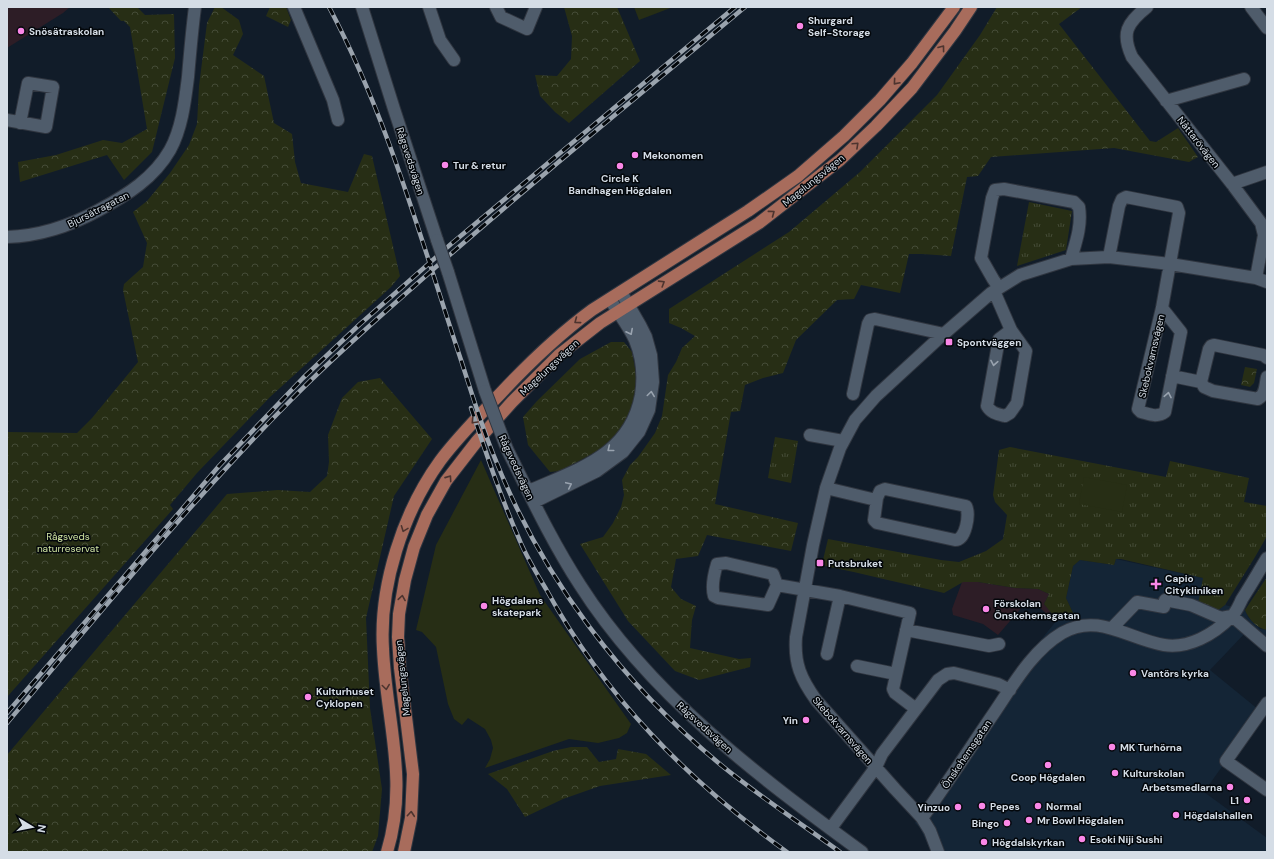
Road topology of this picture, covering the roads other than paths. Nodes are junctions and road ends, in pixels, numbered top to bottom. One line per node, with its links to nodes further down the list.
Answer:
1 (195, 7): 20 (street, Bjursätragatan)
2 (294, 7): 16 (street)
3 (362, 7): 41 (street, Rågsvedsvägen, bridge)
4 (429, 7): 12 (street)
5 (496, 7): 6 (street)
6 (536, 7)
7 (954, 7): 26 (main road, Magelungsvägen, one-way to 26)
8 (971, 7): 28 (main road, Magelungsvägen, one-way to 8)
9 (1147, 7): 14 (street, Nåttarövägen)
10 (1251, 7): 11 (street)
11 (1267, 28)
12 (454, 60)
13 (1244, 79): 14 (street)
14 (1166, 101): 19 (street, Nåttarövägen)
15 (7, 120): 17 (street)
16 (338, 120)
17 (20, 123)
18 (1267, 172): 19 (street)
19 (1232, 184): 24 (street, Nåttarövägen)
20 (7, 237)
21 (1109, 257): 22 (street, Skebokvarnsvägen); 23 (street, Skebokvarnsvägen); 23 (street, Skebokvarnsvägen)
22 (1071, 259): 25 (street, Skebokvarnsvägen); 25 (street)
23 (1170, 264): 24 (street, Skebokvarnsvägen); 29 (street, Skebokvarnsvägen)
24 (1262, 280)
25 (996, 290): 31 (street); 32 (street, Skebokvarnsvägen)
26 (621, 292): 27 (main road, Magelungsvägen); 28 (street)
27 (610, 298): 30 (street); 62 (main road, Magelungsvägen, one-way to 62)
28 (629, 304): 30 (main road, Magelungsvägen); 41 (street, one-way to 28)
29 (1162, 308): 34 (street, Skebokvarnsvägen); 34 (street, Skebokvarnsvägen, one-way to 34)
30 (618, 312): 41 (street, one-way to 41); 63 (main road, Magelungsvägen, one-way to 30)
31 (1011, 330): 31 (street, one-way to 31)
32 (944, 334): 37 (street); 39 (street, Skebokvarnsvägen)
33 (1267, 358): 36 (street)
34 (1172, 376): 36 (street)
35 (1267, 376): 36 (street)
36 (1201, 382)
37 (853, 394)
38 (810, 435): 39 (street)
39 (843, 441): 40 (street, Skebokvarnsvägen)
40 (826, 488): 42 (street); 45 (street, Skebokvarnsvägen)
41 (531, 497): 61 (street, Rågsvedsvägen)
42 (876, 500): 42 (street)
43 (1267, 558): 47 (street, Önskehemsgatan)
44 (777, 586): 44 (street); 45 (street)
45 (805, 590): 46 (street); 58 (street, Skebokvarnsvägen)
46 (840, 596): 49 (street); 52 (street)
47 (1232, 616): 48 (street, Önskehemsgatan); 48 (street); 51 (street)
48 (1112, 628): 55 (street, Önskehemsgatan)
49 (906, 630): 50 (street); 54 (street)
50 (999, 644)
51 (1267, 646)
52 (828, 654)
53 (857, 666): 54 (street)
54 (896, 674): 57 (street)
55 (1010, 690): 57 (street); 60 (street, Önskehemsgatan)
56 (1267, 703): 59 (street)
57 (916, 709): 58 (street)
58 (876, 767): 60 (street, Skebokvarnsvägen); 61 (street)
59 (1267, 790)
60 (922, 818): 65 (street, Skebokvarnsvägen)
61 (831, 828): 64 (street, Rågsvedsvägen)
62 (388, 852)
63 (404, 852)
64 (862, 852)
65 (938, 852)

